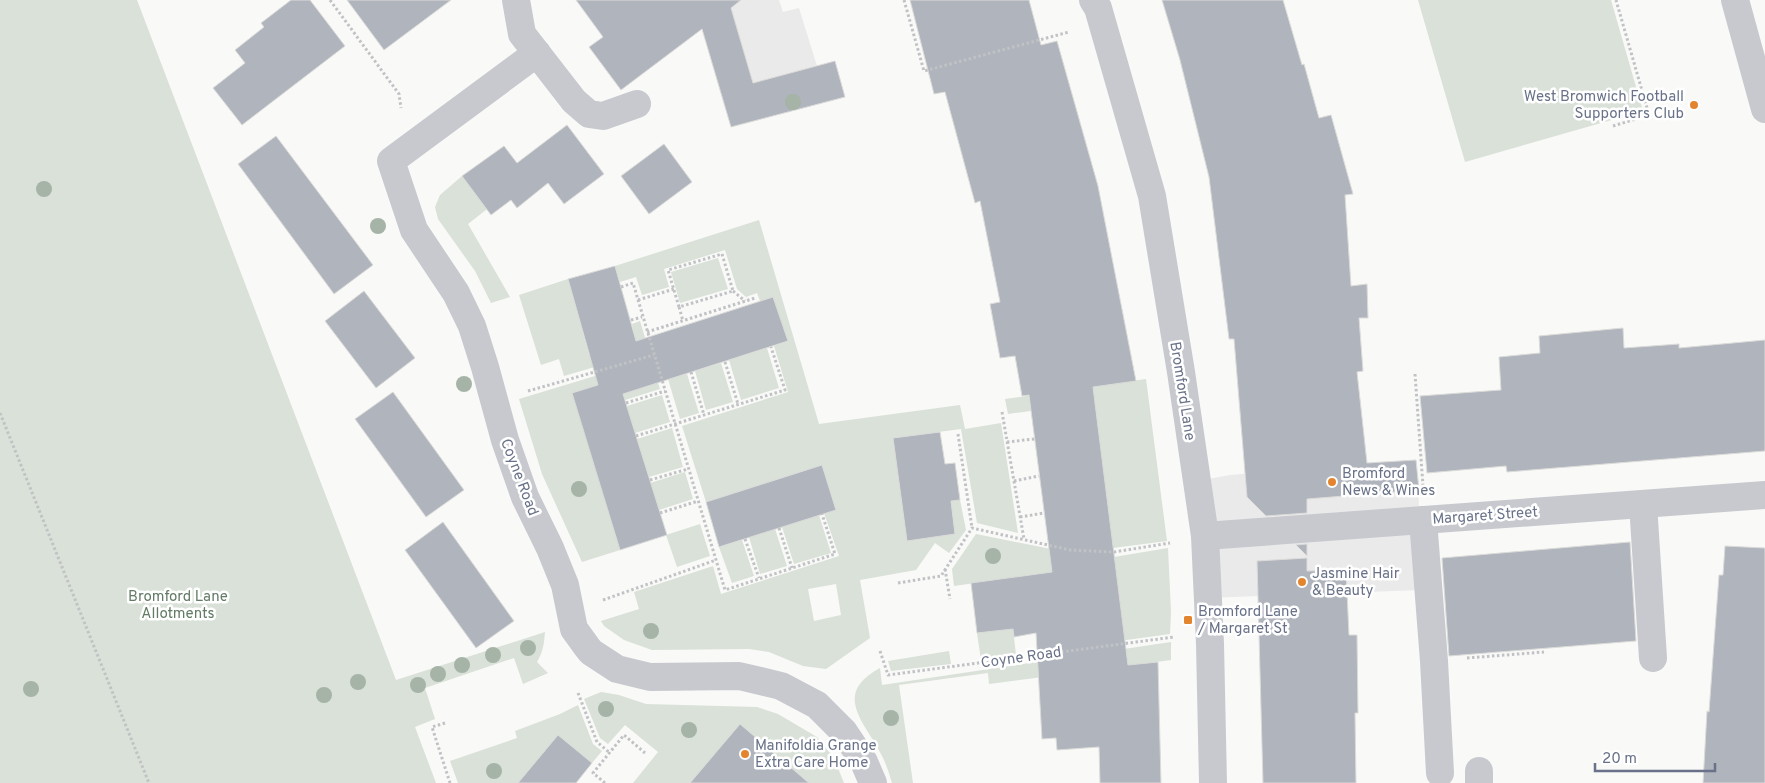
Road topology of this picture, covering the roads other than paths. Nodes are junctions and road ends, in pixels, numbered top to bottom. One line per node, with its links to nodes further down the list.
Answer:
1 (516, 0): 4 (street)
2 (1735, 0): 6 (street)
3 (1096, 3): 10 (street, Bromford Lane)
4 (537, 54): 5 (street); 13 (street, Coyne Road)
5 (637, 104)
6 (1765, 109)
7 (1765, 495): 8 (street, Margaret Street)
8 (1643, 504): 9 (street, Margaret Street); 11 (street)
9 (1423, 520): 10 (street, Margaret Street); 12 (street)
10 (1204, 536): 14 (street, Bromford Lane)
11 (1653, 658)
12 (1440, 773)
13 (873, 783)
14 (1213, 783)

